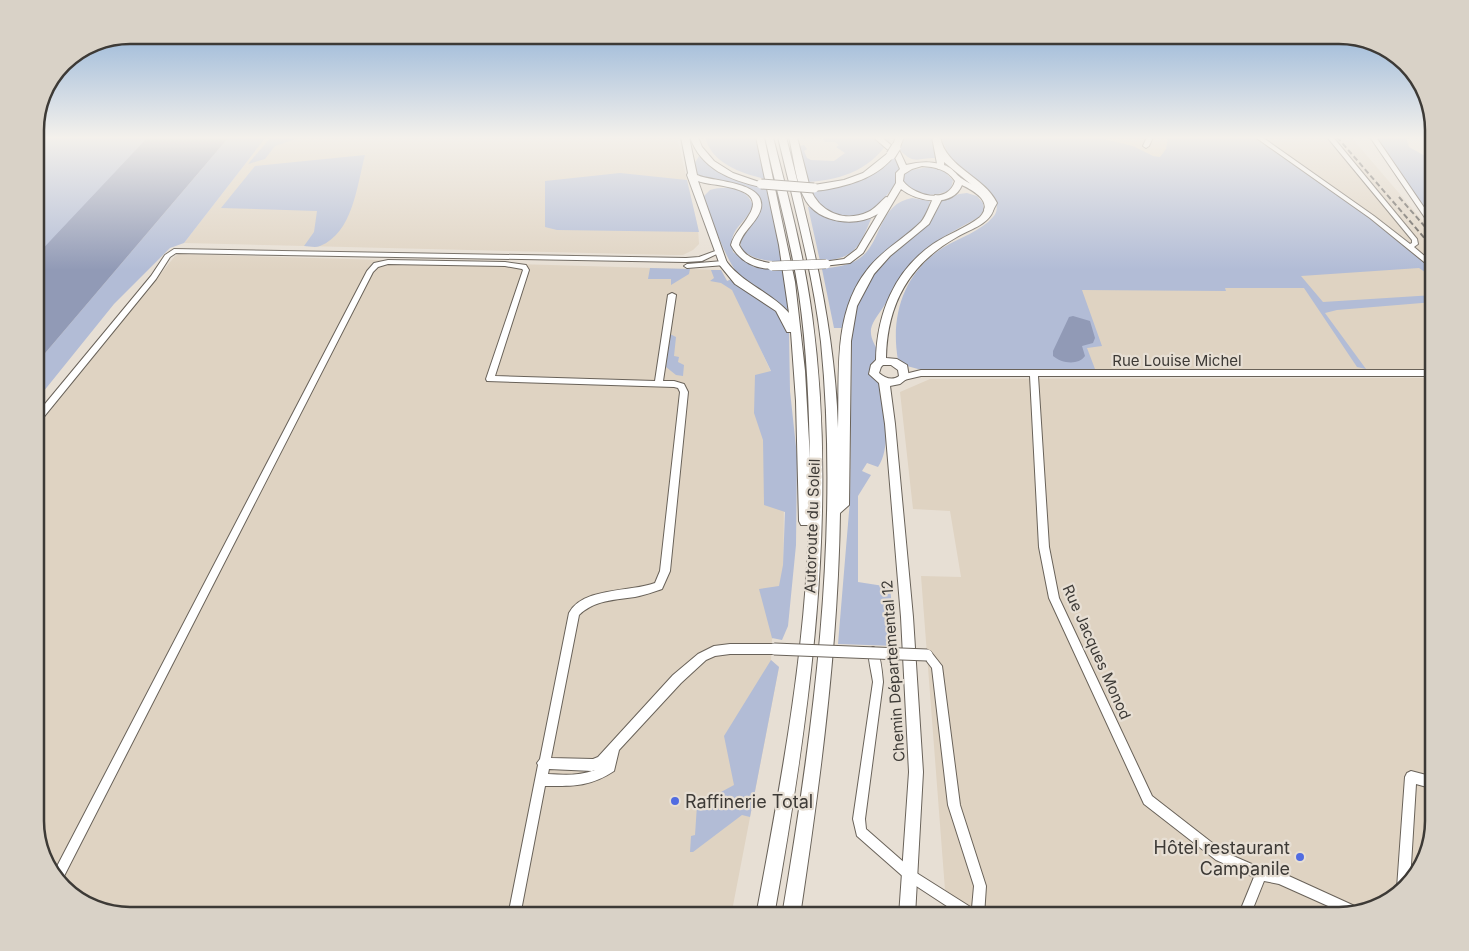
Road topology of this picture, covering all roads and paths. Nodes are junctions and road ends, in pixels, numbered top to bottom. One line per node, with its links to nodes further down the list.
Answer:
1 (693, 181): 20 (main road)
2 (701, 181): 16 (main road)
3 (769, 181): 33 (highway)
4 (780, 181): 44 (highway, Autoroute du Soleil)
5 (793, 181): 43 (highway, Autoroute du Soleil)
6 (804, 181): 22 (highway)
7 (848, 181): 14 (highway, bridge)
8 (958, 181): 17 (main road)
9 (960, 181): 19 (main road)
10 (973, 181): 23 (highway)
11 (1321, 181): 26 (street)
12 (1367, 181): 26 (street)
13 (1403, 181): 25 (street)
14 (760, 182)
15 (900, 183): 18 (main road); 22 (main road)
16 (708, 184): 20 (main road); 24 (main road, bridge)
17 (956, 191): 19 (main road); 21 (main road)
18 (916, 194): 21 (main road); 24 (main road)
19 (980, 194): 23 (main road)
20 (698, 196): 27 (main road)
21 (938, 197): 43 (highway)
22 (889, 199): 24 (main road)
23 (989, 210): 31 (main road)
24 (883, 212)
25 (1425, 214)
26 (1410, 247): 29 (street)
27 (718, 252): 28 (street); 30 (main road)
28 (515, 256): 30 (street); 41 (street)
29 (1425, 260)
30 (723, 263): 33 (highway)
31 (897, 291): 34 (main road); 35 (main road)
32 (672, 296): 40 (street)
33 (798, 354): 44 (highway)
34 (893, 361): 35 (main road); 38 (main road)
35 (881, 362): 39 (main road)
36 (1425, 373): 37 (street, Rue Louise Michel)
37 (1034, 374): 38 (street, Rue Louise Michel); 51 (street, Rue Jacques Monod)
38 (901, 376): 39 (main road); 42 (main road)
39 (884, 381): 42 (main road)
40 (659, 383): 47 (street); 50 (street)
41 (44, 411)
42 (890, 424): 52 (main road, Chemin Départemental 12)
43 (833, 511): 56 (highway, Autoroute du Soleil)
44 (809, 613): 55 (highway, Autoroute du Soleil)
45 (873, 652): 46 (street, bridge); 52 (street); 59 (street, bridge)
46 (614, 749): 47 (street); 48 (street)
47 (543, 763): 48 (street)
48 (540, 780): 54 (street)
49 (1425, 781): 53 (street)
50 (61, 871)
51 (1261, 874): 60 (street); 61 (street)
52 (911, 876): 57 (main road, Chemin Départemental 12); 58 (street)
53 (1403, 879)
54 (516, 907)
55 (767, 907)
56 (792, 907)
57 (908, 907)
58 (959, 907)
59 (979, 907)
60 (1247, 907)
61 (1343, 907)

